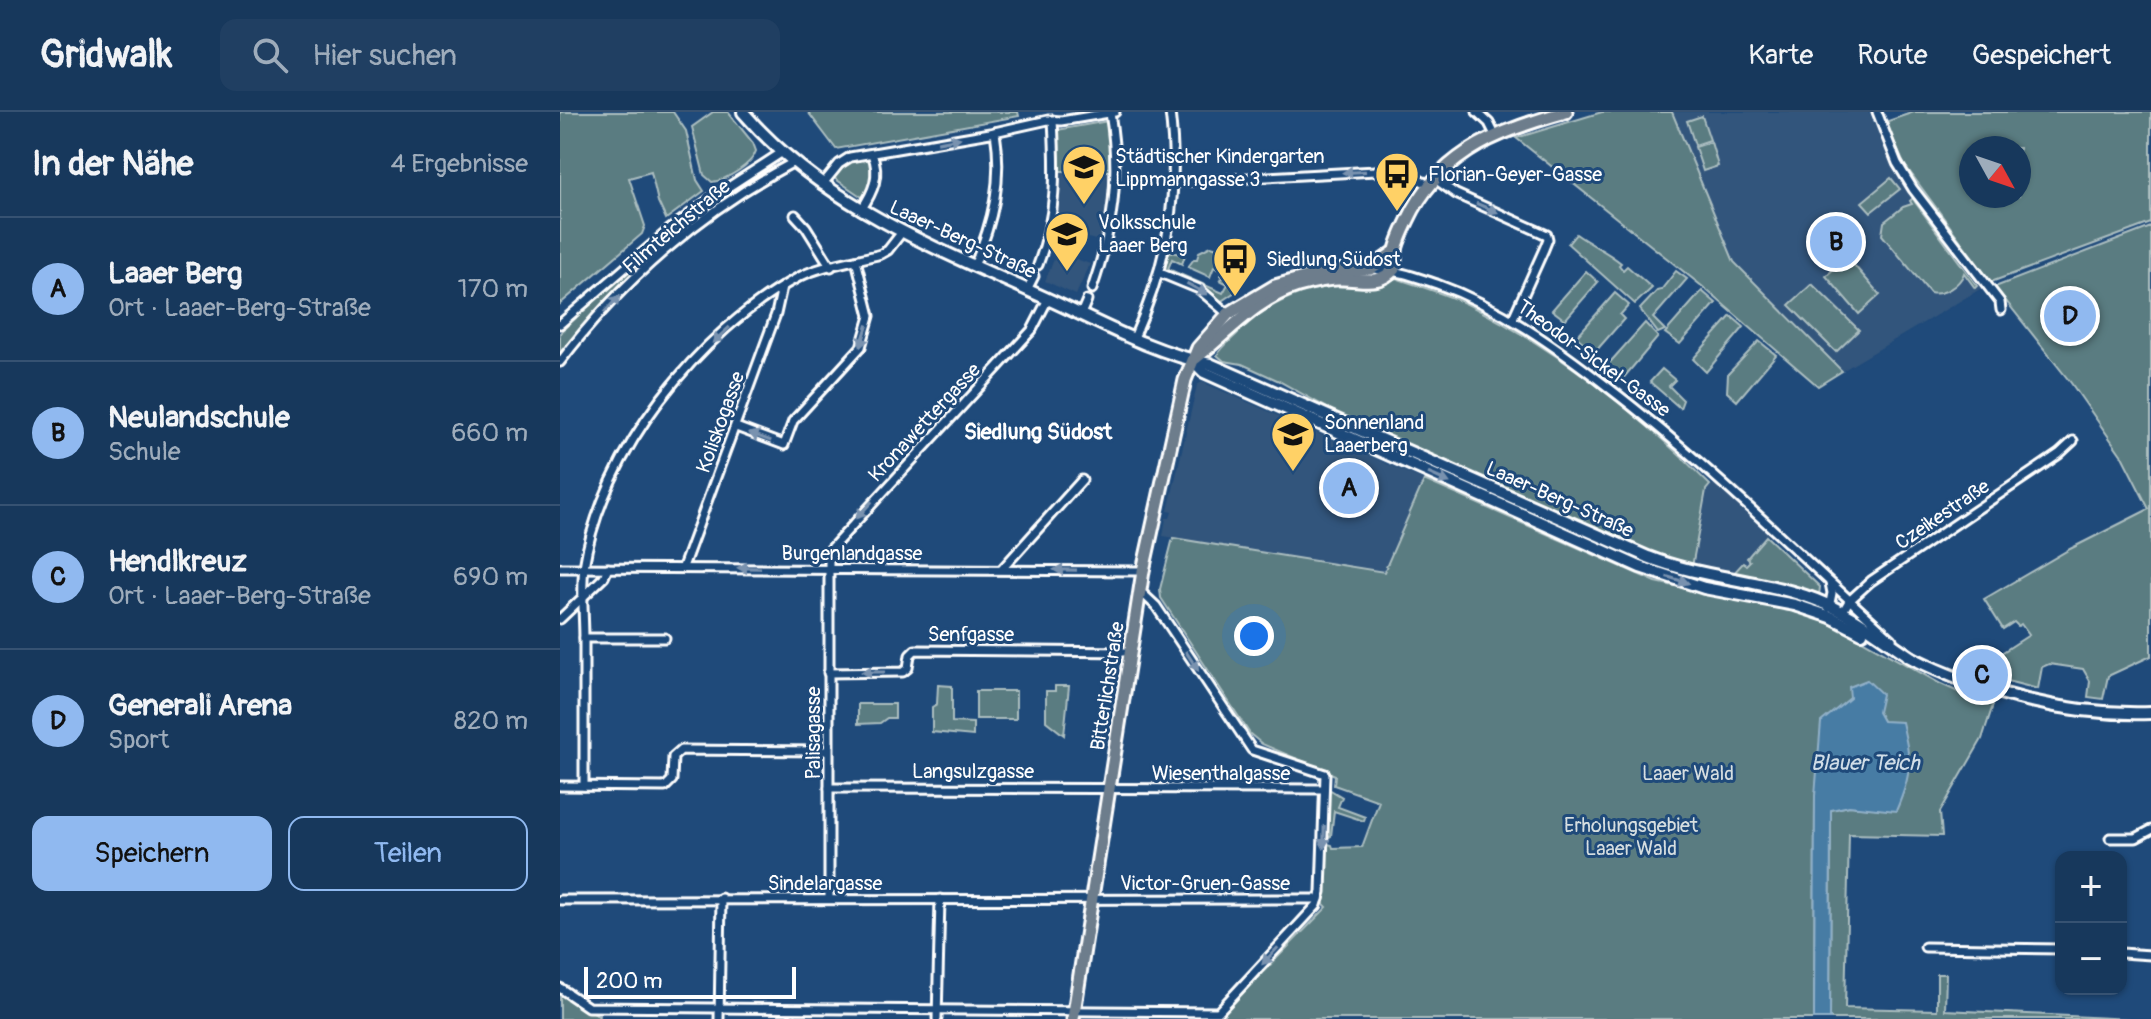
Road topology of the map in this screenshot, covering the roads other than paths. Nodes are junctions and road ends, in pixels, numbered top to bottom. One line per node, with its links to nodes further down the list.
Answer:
1 (743, 112): 10 (main road, Laaer-Berg-Straße)
2 (1112, 112): 7 (street); 29 (street)
3 (1170, 112): 13 (street)
4 (1477, 112): 9 (street)
5 (1566, 112): 9 (main road)
6 (1877, 112): 33 (street)
7 (1053, 120): 8 (street); 21 (street)
8 (995, 132): 11 (street, one-way to 8); 22 (street)
9 (1495, 135): 14 (main road)
10 (781, 153): 12 (main road, Laaer-Berg-Straße); 37 (street, Filmteichstraße)
11 (872, 154): 15 (street); 16 (street)
12 (792, 163): 15 (main road, Laaer-Berg-Straße); 40 (street, Filmteichstraße, one-way to 12)
13 (1174, 182): 14 (street, one-way to 13); 26 (street)
14 (1432, 182): 19 (main road); 36 (street, one-way to 36)
15 (822, 185): 16 (main road, Laaer-Berg-Straße)
16 (861, 210): 18 (main road, Laaer-Berg-Straße)
17 (795, 215): 23 (street)
18 (902, 232): 20 (street); 22 (main road, Laaer-Berg-Straße)
19 (1396, 251): 24 (main road); 25 (main road)
20 (856, 260): 23 (street); 41 (street, one-way to 41)
21 (1038, 265)
22 (974, 266): 30 (main road, Laaer-Berg-Straße)
23 (831, 267): 28 (street)
24 (1370, 269): 25 (street, Theodor-Sickel-Gasse); 35 (main road)
25 (1394, 269): 36 (street, Theodor-Sickel-Gasse); 39 (main road)
26 (1160, 273): 35 (street, one-way to 35); 38 (street)
27 (1034, 276): 30 (street)
28 (782, 287): 41 (street, Koliskogasse); 46 (street, one-way to 46)
29 (1092, 289)
30 (1027, 290): 31 (main road, Laaer-Berg-Straße)
31 (1048, 299): 34 (main road, Laaer-Berg-Straße); 48 (street, Kronawettergasse, one-way to 48)
32 (1087, 300): 34 (street)
33 (2001, 310)
34 (1081, 314): 38 (main road, Laaer-Berg-Straße)
35 (1228, 314): 39 (main road)
36 (1513, 318): 51 (street, Theodor-Sickel-Gasse)
37 (560, 324)
38 (1134, 338): 39 (main road, Laaer-Berg-Straße)
39 (1193, 361): 50 (main road, Bitterlichstraße); 55 (main road, Laaer-Berg-Straße); 56 (main road, Laaer-Berg-Straße, one-way to 56)
40 (560, 362)
41 (736, 427): 44 (street, Koliskogasse)
42 (2073, 441): 54 (street, Czeikestraße)
43 (1082, 480): 49 (street)
44 (683, 567): 47 (street, Burgenlandgasse); 48 (street, Burgenlandgasse, one-way to 44)
45 (560, 568): 46 (street, Burgenlandgasse)
46 (584, 568): 47 (street, Burgenlandgasse); 53 (street)
47 (608, 568): 53 (street)
48 (829, 568): 49 (street, Burgenlandgasse); 62 (street, Palisagasse)
49 (1002, 569): 50 (street, Burgenlandgasse, one-way to 49)
50 (1143, 571): 52 (main road, Bitterlichstraße)
51 (1830, 583): 54 (street, Theodor-Sickel-Gasse); 55 (street)
52 (1140, 591): 60 (main road, Bitterlichstraße); 69 (street, one-way to 69)
53 (583, 598): 57 (street); 58 (street)
54 (1849, 601): 56 (street, Czeikestraße); 61 (street, Theodor-Sickel-Gasse)
55 (1828, 605): 56 (main road, Laaer-Berg-Straße)
56 (1837, 617): 61 (main road, Laaer-Berg-Straße)
57 (560, 619)
58 (584, 638): 59 (street); 66 (street)
59 (665, 638)
60 (1130, 652): 62 (street, Senfgasse, one-way to 62); 68 (main road, Bitterlichstraße)
61 (1914, 659): 63 (main road, Laaer-Berg-Straße)
62 (828, 673): 64 (street, Palisagasse)
63 (2151, 713)
64 (828, 751): 66 (street); 67 (street, Palisagasse)
65 (560, 786): 66 (street)
66 (584, 786)
67 (829, 788): 68 (street, Langsulzgasse); 73 (street, Palisagasse)
68 (1114, 788): 69 (street, Wiesenthalgasse); 75 (main road, Bitterlichstraße)
69 (1324, 789): 76 (street, one-way to 76)
70 (2151, 830): 71 (street)
71 (2110, 838)
72 (721, 898): 73 (street, Sindelargasse); 77 (street, Sindelargasse); 83 (street)
73 (829, 898): 74 (street, Sindelargasse)
74 (940, 899): 75 (street, Sindelargasse); 84 (street)
75 (1091, 899): 76 (street, Victor-Gruen-Gasse); 85 (main road, Bitterlichstraße)
76 (1319, 899): 85 (street, one-way to 85)
77 (560, 900)
78 (1925, 947): 79 (street)
79 (2055, 949)
80 (2127, 953): 81 (street)
81 (2151, 955)
82 (560, 988): 83 (street)
83 (719, 1007): 84 (street); 86 (street)
84 (937, 1009): 85 (street); 87 (street)
85 (1074, 1014)
86 (719, 1019)
87 (937, 1019)

